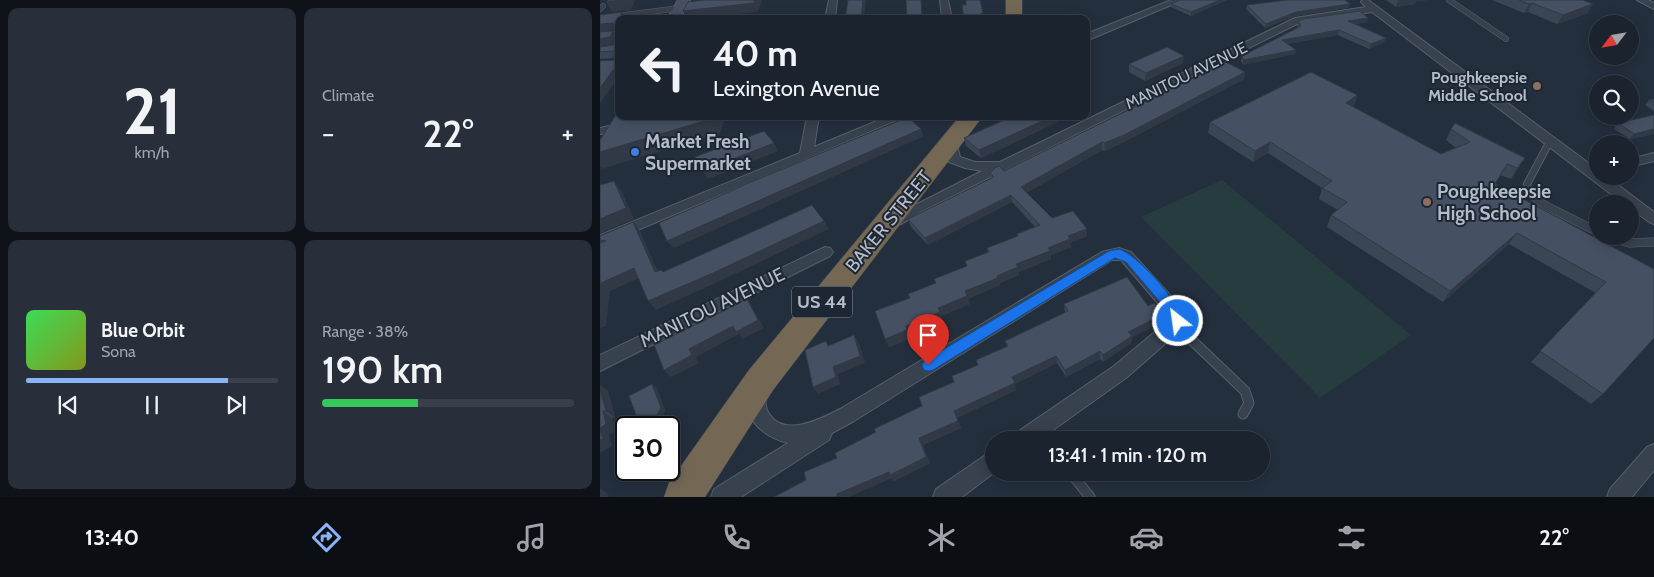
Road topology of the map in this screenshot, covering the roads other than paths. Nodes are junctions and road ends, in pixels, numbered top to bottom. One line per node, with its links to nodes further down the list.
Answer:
1 (833, 0): 14 (street)
2 (944, 0): 15 (street)
3 (1014, 0): 16 (highway)
4 (1179, 0): 21 (street)
5 (1362, 0): 10 (street)
6 (1449, 0): 22 (lane)
7 (1641, 0): 8 (street)
8 (1654, 6)
9 (681, 8): 11 (lane)
10 (1374, 9): 28 (street); 33 (street, MANITOU AVENUE)
11 (655, 12): 12 (lane); 13 (lane)
12 (628, 15)
13 (653, 15)
14 (831, 15)
15 (946, 15)
16 (1014, 15)
17 (615, 16): 18 (lane)
18 (600, 18)
19 (615, 34): 20 (lane)
20 (600, 36)
21 (1090, 36)
22 (1506, 39)
23 (615, 117): 27 (street)
24 (812, 120): 30 (street)
25 (890, 120): 30 (street)
26 (964, 127): 33 (street, MANITOU AVENUE); 37 (highway, BAKER STREET / US 44)
27 (604, 130): 29 (street)
28 (1550, 141): 34 (street); 38 (lane)
29 (600, 144)
30 (806, 155): 39 (street)
31 (1654, 157): 32 (street)
32 (1639, 161)
33 (1006, 164): 37 (street, MANITOU AVENUE)
34 (1589, 168)
35 (1612, 185): 36 (street)
36 (1654, 219)
37 (883, 227): 45 (highway, BAKER STREET / US 44)
38 (1589, 228)
39 (600, 242)
40 (1654, 242): 41 (lane)
41 (1639, 244)
42 (824, 252): 44 (street, MANITOU AVENUE)
43 (1171, 330): 46 (lane); 47 (street); 48 (street)
44 (600, 363)
45 (761, 380): 47 (street); 52 (highway, BAKER STREET / US 44)
46 (1243, 414)
47 (847, 415): 53 (street)
48 (1043, 431)
49 (1654, 454): 56 (street)
50 (985, 467): 54 (street)
51 (1077, 481): 55 (lane)
52 (683, 497)
53 (722, 497)
54 (944, 497)
55 (1090, 497)
56 (1618, 497)

